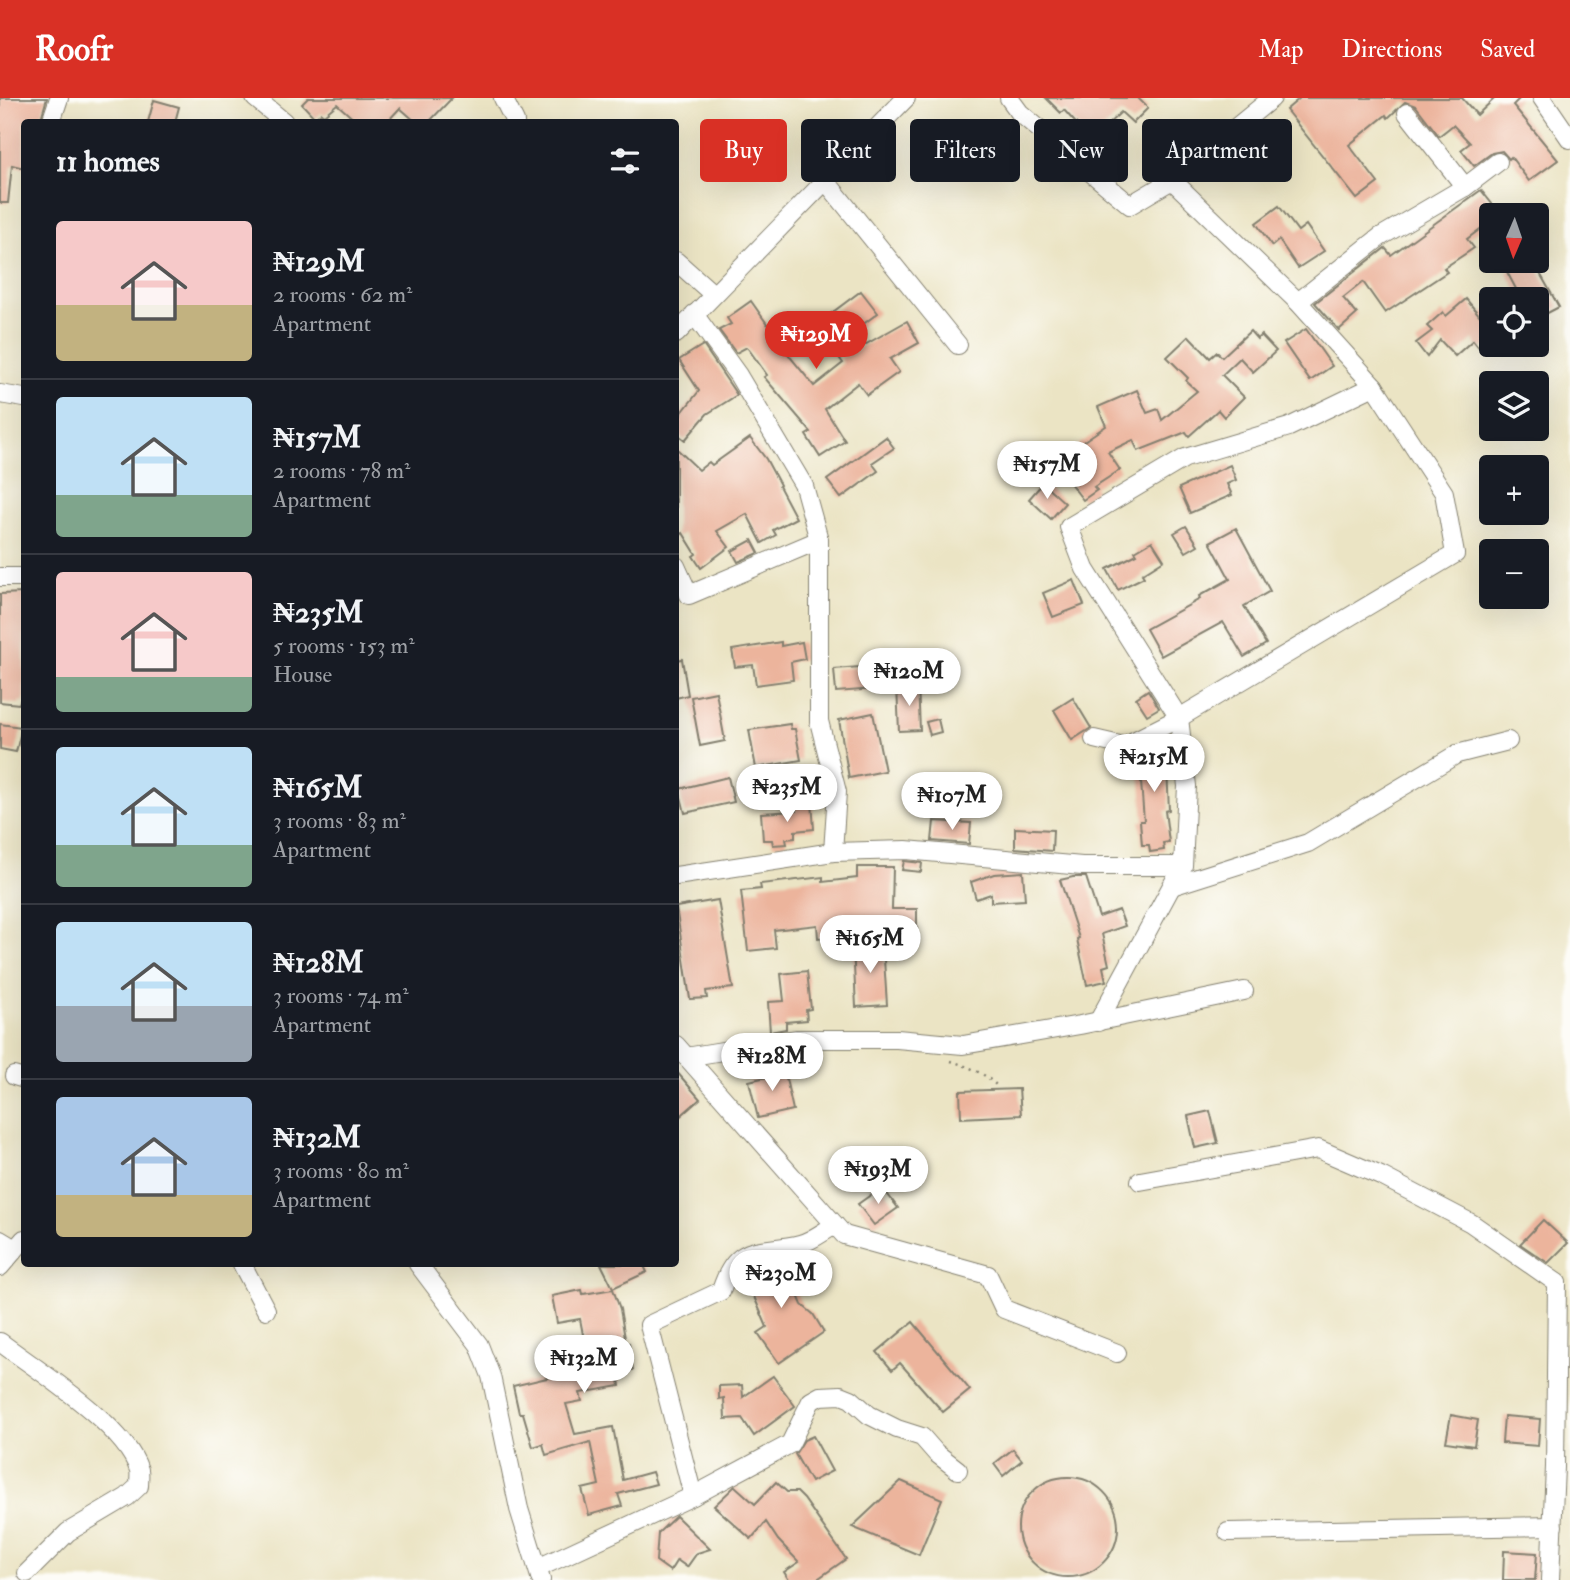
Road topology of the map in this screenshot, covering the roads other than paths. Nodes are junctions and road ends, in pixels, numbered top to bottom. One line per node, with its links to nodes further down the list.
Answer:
1 (58, 98): 10 (street)
2 (255, 98): 11 (street)
3 (489, 98): 8 (street)
4 (906, 98): 12 (street)
5 (1009, 98): 18 (street)
6 (1272, 98): 13 (street)
7 (1542, 98): 14 (street)
8 (509, 110)
9 (1407, 113): 20 (street)
10 (52, 119)
11 (280, 119)
12 (885, 119)
13 (1246, 119)
14 (1570, 139)
15 (1497, 162): 20 (street)
16 (823, 182): 22 (street)
17 (827, 182): 26 (street)
18 (1169, 182)
19 (1174, 182): 23 (street)
20 (1465, 187): 23 (street)
21 (679, 264): 22 (street)
22 (713, 294): 24 (street)
23 (1298, 302): 27 (street)
24 (694, 314): 25 (street); 30 (street)
25 (679, 331)
26 (958, 345)
27 (1374, 386): 34 (street); 34 (street)
28 (0, 394): 29 (street)
29 (21, 398)
30 (819, 540): 31 (street); 37 (street)
31 (679, 573)
32 (0, 577): 33 (street)
33 (21, 577)
34 (1179, 718): 35 (street); 38 (street)
35 (1094, 739)
36 (1508, 741): 40 (street)
37 (833, 852): 38 (street); 39 (street)
38 (1183, 866): 40 (street)
39 (679, 876)
40 (1172, 886): 42 (street)
41 (1244, 991): 42 (street)
42 (1098, 1021): 43 (street)
43 (681, 1051): 45 (street)
44 (1140, 1181): 50 (street)
45 (835, 1225): 53 (street); 56 (street)
46 (13, 1243): 47 (street)
47 (0, 1267)
48 (244, 1267): 51 (street)
49 (420, 1267): 60 (street)
50 (1564, 1278): 54 (street)
51 (267, 1310)
52 (0, 1342): 59 (street)
53 (1117, 1353)
54 (1563, 1468): 57 (street)
55 (958, 1470): 56 (street)
56 (693, 1496): 60 (street)
57 (1553, 1526): 58 (street); 61 (street)
58 (1228, 1532)
59 (27, 1573)
60 (540, 1574)
61 (1550, 1580)

